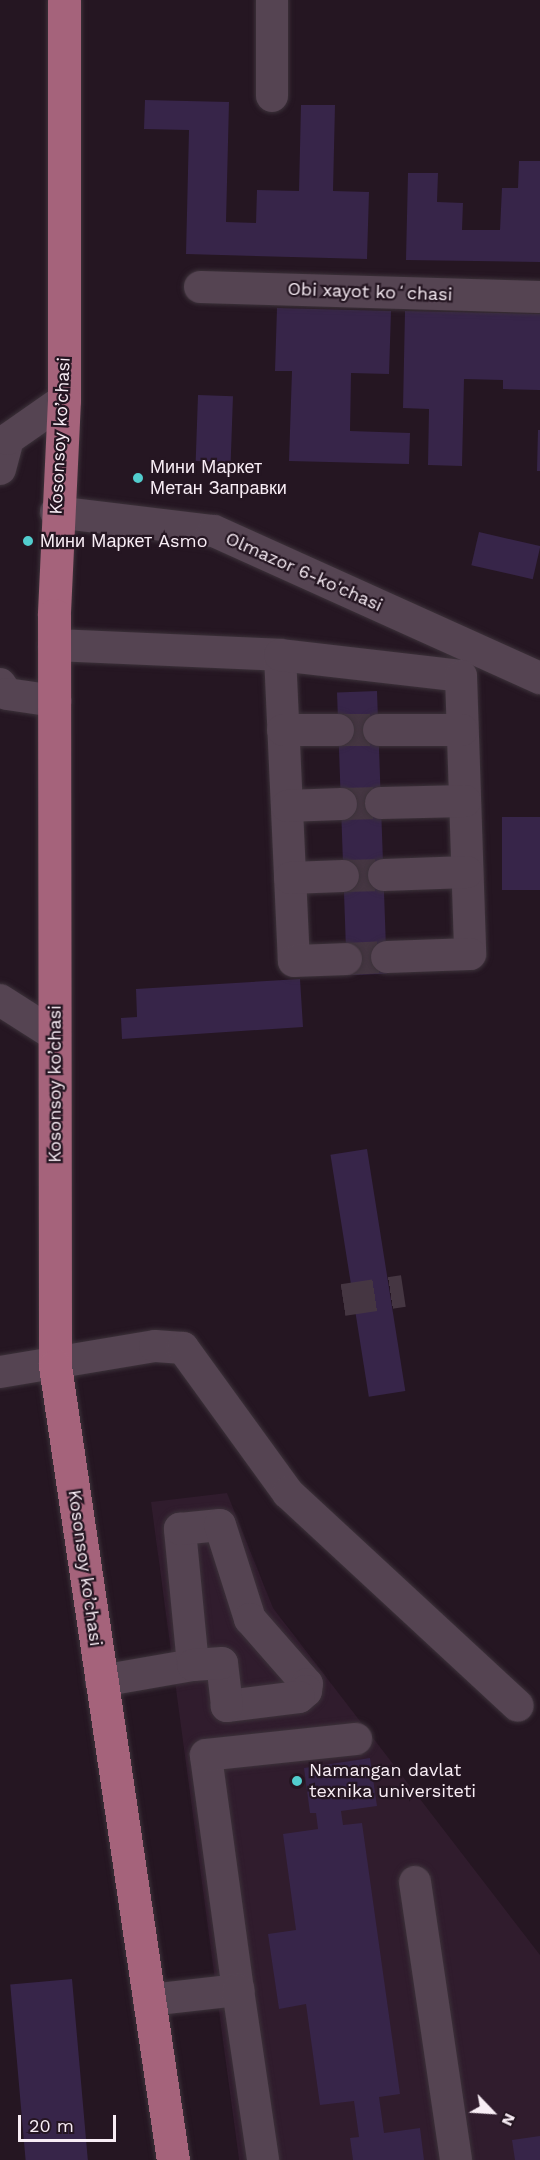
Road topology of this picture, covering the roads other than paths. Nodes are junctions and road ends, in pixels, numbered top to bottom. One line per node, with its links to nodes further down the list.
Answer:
1 (64, 0): 6 (main road, Kosonsoy ko’chasi)
2 (272, 0): 3 (street)
3 (272, 96)
4 (200, 287): 5 (street, Obi xayot koʻchasi)
5 (540, 297)
6 (64, 400): 7 (street); 8 (main road, Kosonsoy ko’chasi)
7 (0, 469)
8 (56, 512): 9 (main road, Kosonsoy ko’chasi); 11 (street, Olmazor 6-ko'chasi)
9 (54, 645): 10 (street); 13 (main road, Kosonsoy ko’chasi)
10 (280, 655): 14 (street); 17 (street)
11 (540, 678)
12 (0, 684): 13 (street)
13 (55, 701): 29 (main road, Kosonsoy ko’chasi)
14 (283, 730): 15 (street); 21 (street)
15 (338, 730)
16 (379, 730): 17 (street)
17 (462, 730): 18 (street)
18 (465, 801): 19 (street); 22 (street)
19 (381, 803)
20 (341, 804): 21 (street)
21 (287, 806): 25 (street)
22 (467, 872): 23 (street); 26 (street)
23 (384, 875)
24 (343, 876): 25 (street)
25 (290, 878): 27 (street)
26 (387, 957)
27 (346, 959)
28 (0, 1000): 29 (street)
29 (56, 1035): 30 (main road, Kosonsoy ko’chasi)
30 (55, 1366): 31 (street); 33 (main road, Kosonsoy ko’chasi); 34 (street)
31 (0, 1372)
32 (193, 1665): 32 (street); 33 (street)
33 (102, 1681): 38 (main road, Kosonsoy ko’chasi)
34 (518, 1706)
35 (356, 1739): 37 (street)
36 (415, 1882): 41 (street)
37 (238, 1990): 38 (street); 40 (street)
38 (149, 2000): 39 (main road, Kosonsoy ko’chasi)
39 (173, 2160)
40 (263, 2160)
41 (456, 2160)

